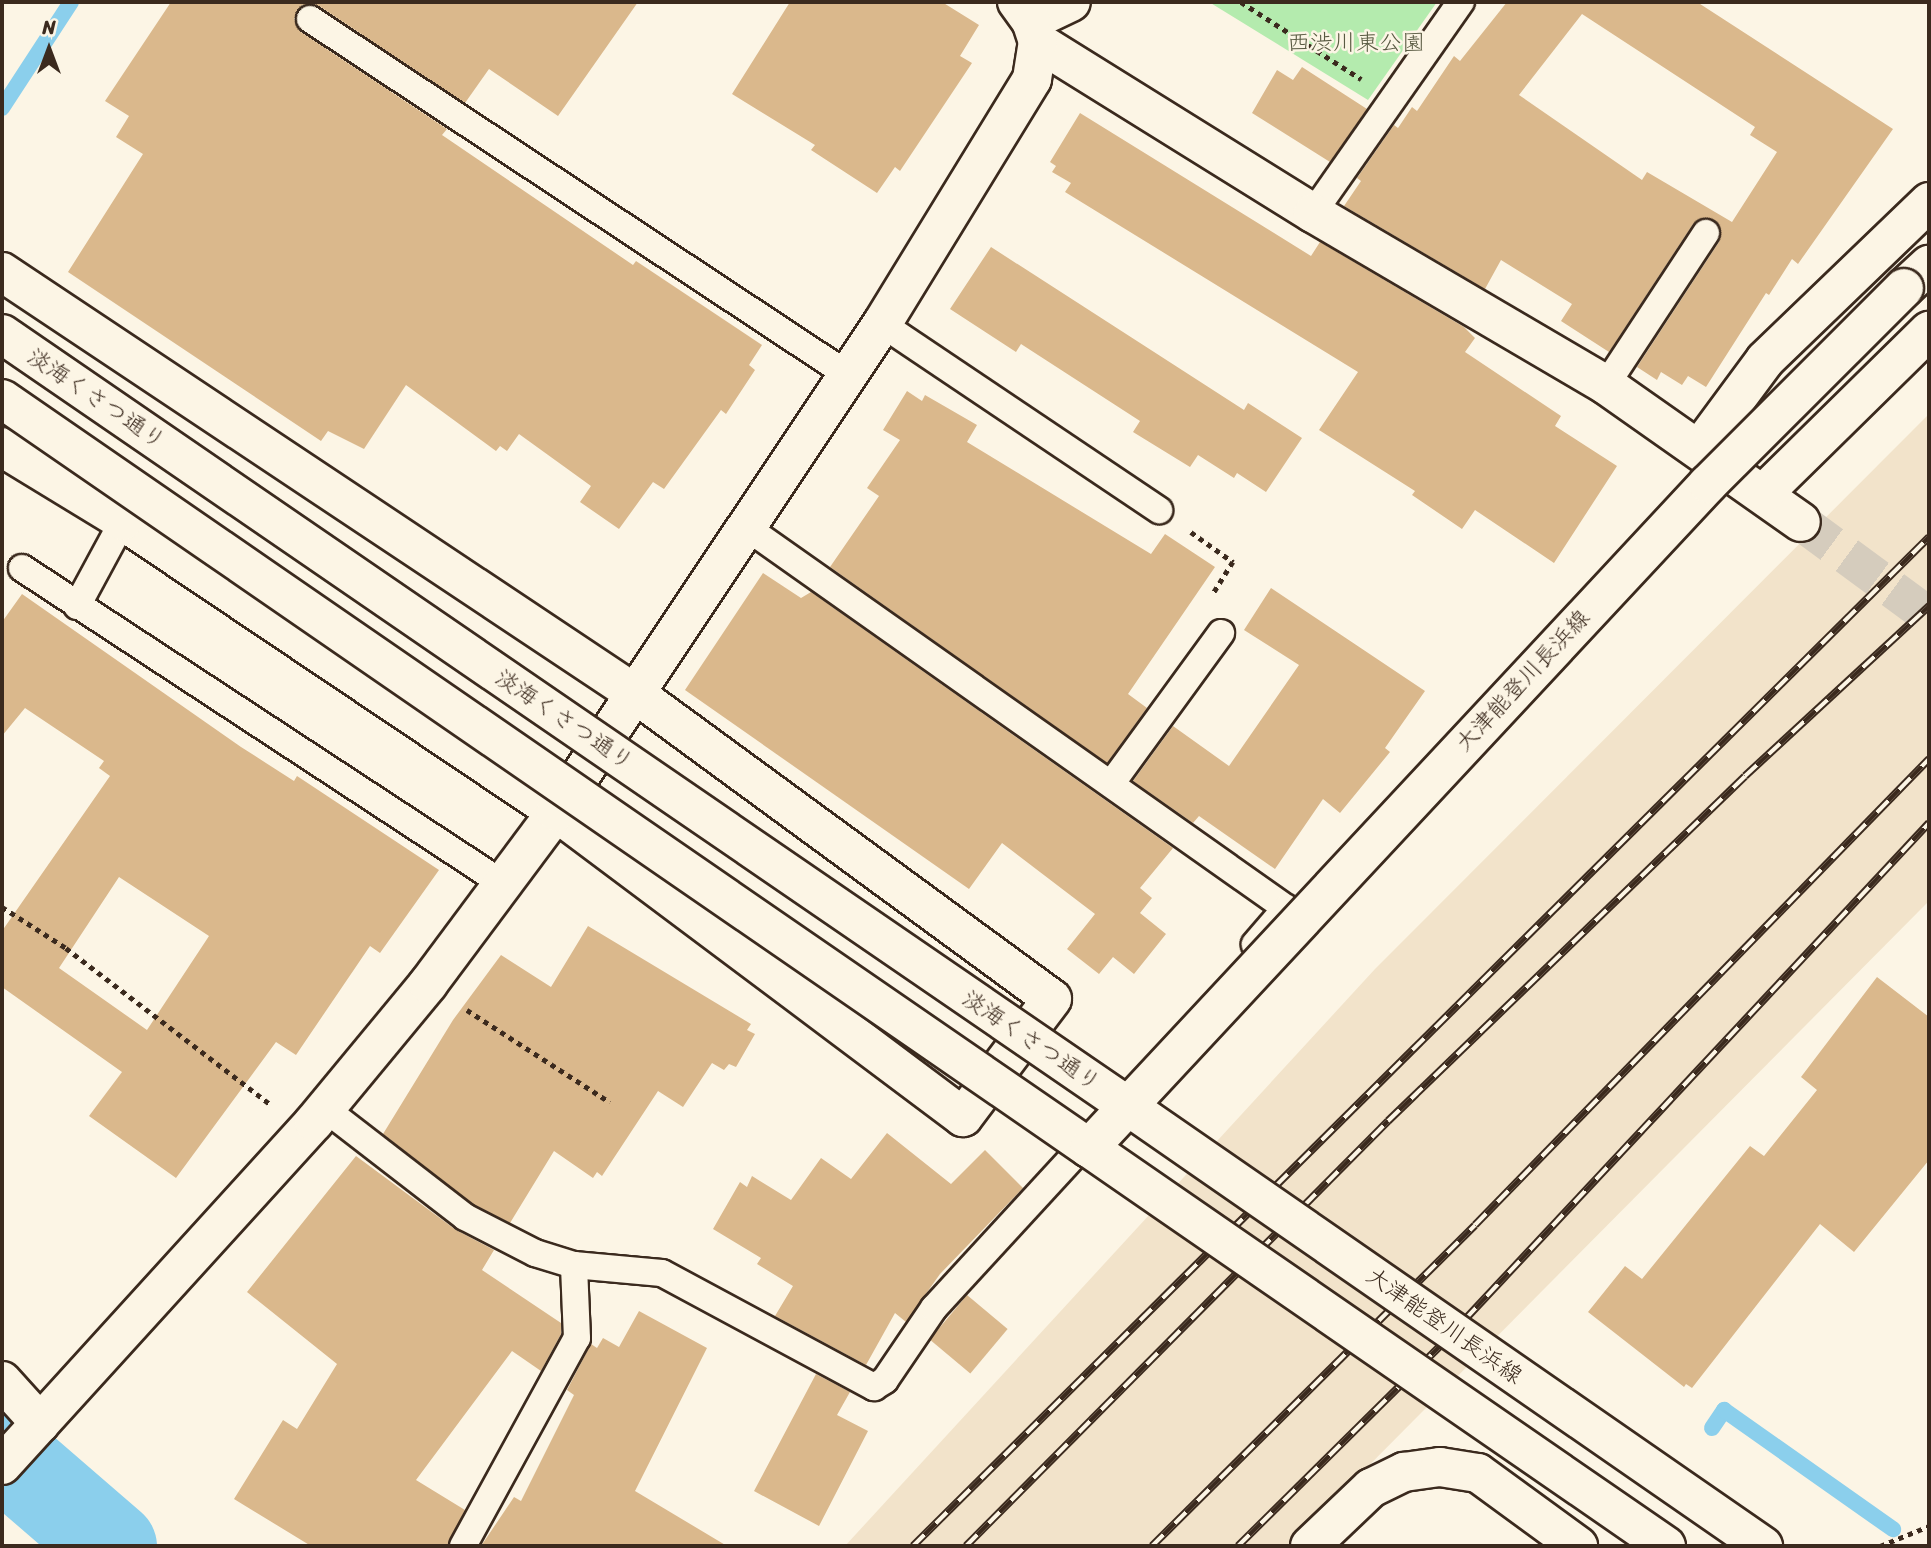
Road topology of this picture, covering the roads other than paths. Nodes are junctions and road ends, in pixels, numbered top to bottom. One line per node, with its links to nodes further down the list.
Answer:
1 (1071, 2): 4 (street)
2 (1461, 2): 6 (lane)
3 (310, 19): 13 (lane)
4 (1029, 22): 6 (street); 10 (street)
5 (1929, 202): 17 (street)
6 (1313, 213): 14 (street)
7 (1706, 233): 14 (lane)
8 (2, 272): 26 (street)
9 (1917, 276): 30 (street, 大津能登川長浜線, bridge)
10 (882, 324): 13 (street); 19 (lane)
11 (1929, 331): 18 (street)
12 (2, 334): 30 (street, 淡海くさつ通り, bridge)
13 (848, 375): 22 (street)
14 (1606, 385): 17 (street)
15 (2, 399): 32 (street, bridge)
16 (2, 447): 20 (street)
17 (1700, 448): 18 (street)
18 (1766, 492): 21 (street)
19 (1160, 510)
20 (123, 521): 24 (lane); 28 (street)
21 (1801, 522)
22 (746, 527): 26 (street); 27 (lane)
23 (22, 568): 24 (lane)
24 (77, 606): 29 (lane)
25 (1221, 633): 27 (lane)
26 (637, 695): 28 (street); 28 (street)
27 (1111, 784): 33 (lane)
28 (556, 812): 29 (street)
29 (505, 885): 31 (street)
30 (1126, 1105): 32 (street, 大津能登川長浜線, bridge); 41 (street, 大津能登川長浜線, bridge)
31 (313, 1121): 33 (lane); 35 (street)
32 (1089, 1148): 40 (street, bridge)
33 (574, 1265): 37 (lane)
34 (2, 1381): 35 (street)
35 (34, 1429): 36 (street)
36 (2, 1465)
37 (463, 1546)
38 (1310, 1546): 39 (street)
39 (1578, 1546)
40 (1666, 1546)
41 (1763, 1546)

